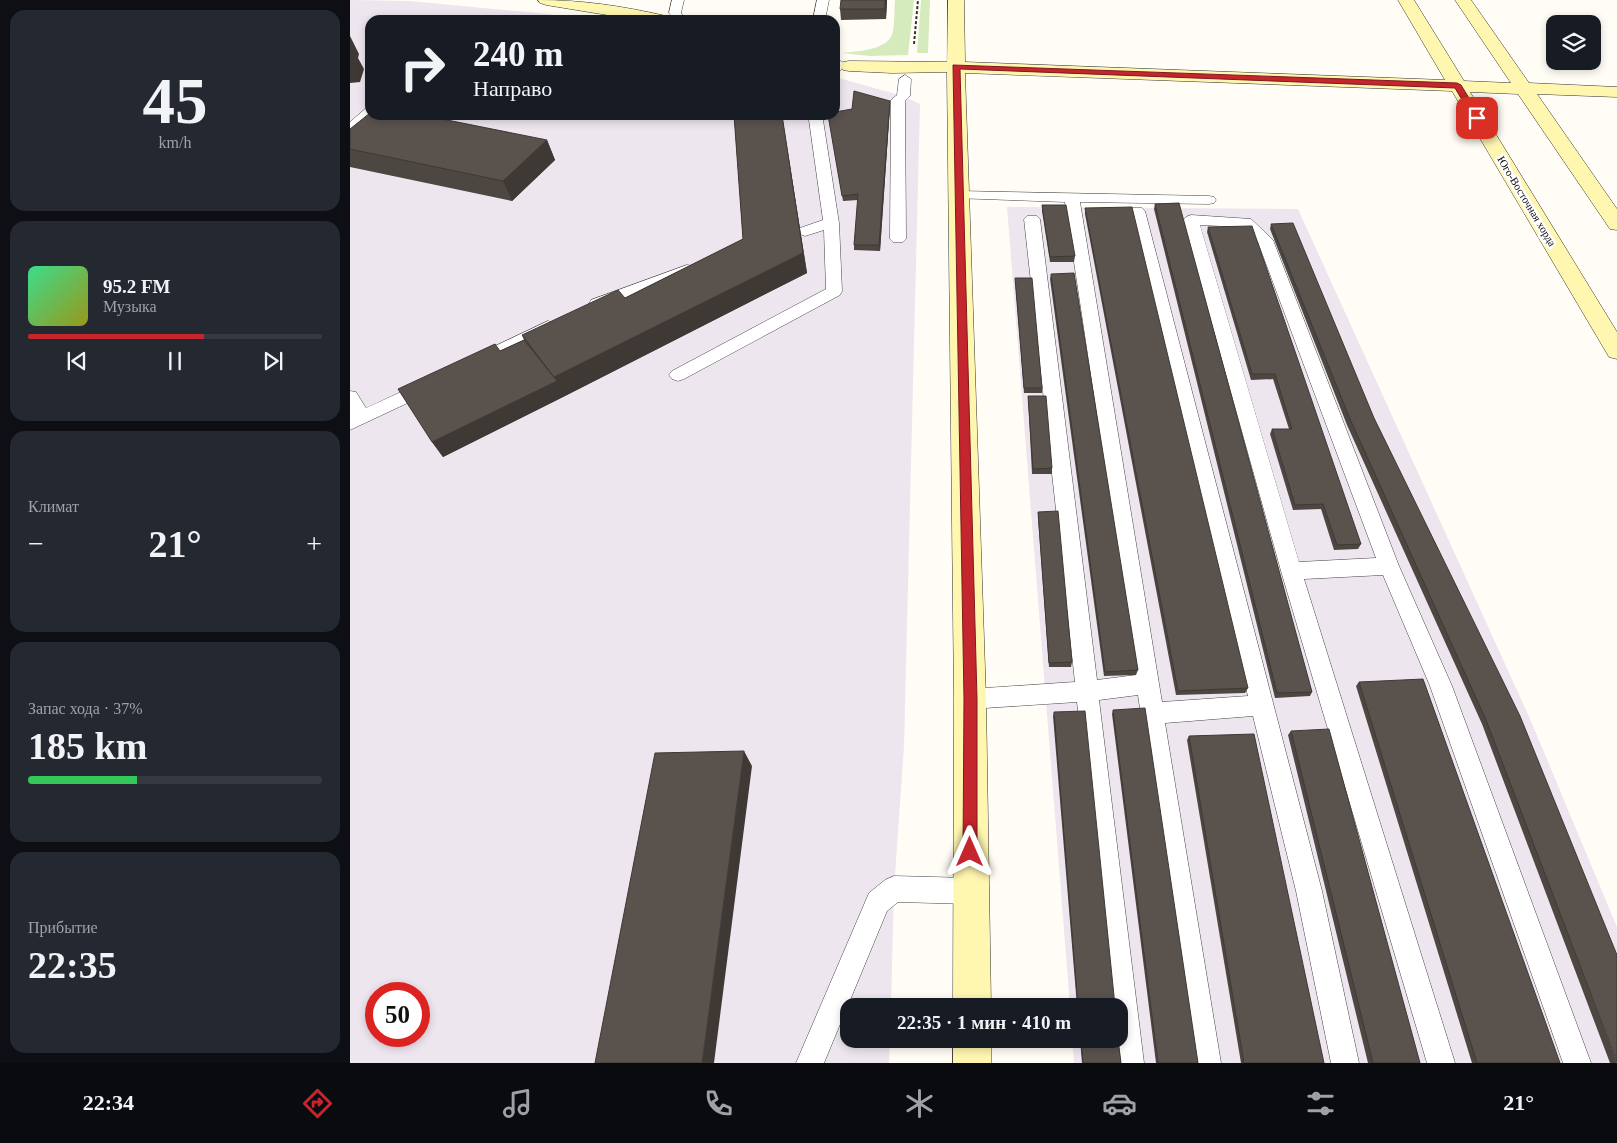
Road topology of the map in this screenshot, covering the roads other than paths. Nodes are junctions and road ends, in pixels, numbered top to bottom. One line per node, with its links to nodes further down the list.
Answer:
1 (546, 0): 8 (main road)
2 (678, 0): 11 (lane)
3 (823, 0): 12 (lane)
4 (956, 0): 14 (main road)
5 (1406, 0): 16 (main road, Юго-Восточная хорда)
6 (1463, 0): 18 (main road)
7 (646, 1): 9 (main road)
8 (573, 2): 9 (main road)
9 (625, 12): 10 (main road)
10 (638, 15)
11 (677, 15)
12 (820, 15)
13 (840, 65): 14 (main road); 15 (main road)
14 (956, 67): 16 (main road); 17 (main road)
15 (905, 79): 17 (main road); 31 (lane)
16 (1457, 85): 18 (main road); 35 (main road, Юго-Восточная хорда)
17 (942, 88): 23 (main road)
18 (1523, 88): 19 (main road); 29 (main road)
19 (1617, 92)
20 (365, 116): 22 (lane)
21 (816, 120): 28 (lane)
22 (350, 129)
23 (959, 195): 24 (lane); 45 (main road)
24 (1072, 196): 25 (lane); 43 (lane)
25 (1209, 200)
26 (1137, 211): 46 (lane)
27 (1032, 219): 44 (lane)
28 (831, 223): 30 (lane); 37 (lane)
29 (1617, 224)
30 (805, 231)
31 (898, 239)
32 (703, 264): 33 (lane)
33 (586, 309)
34 (559, 322): 36 (lane)
35 (1617, 351)
36 (460, 370)
37 (678, 374)
38 (442, 378): 40 (lane)
39 (350, 397): 40 (lane)
40 (356, 420)
41 (1389, 566): 42 (lane); 42 (lane); 57 (lane)
42 (1291, 571): 56 (lane)
43 (1148, 684): 44 (lane); 47 (lane)
44 (1087, 691): 45 (lane); 53 (lane)
45 (970, 699): 48 (main road)
46 (1262, 705): 47 (lane); 55 (lane)
47 (1152, 714): 54 (lane)
48 (970, 891): 49 (main road); 51 (lane)
49 (972, 998)
50 (972, 1048): 52 (main road)
51 (810, 1063)
52 (972, 1063)
53 (1130, 1063)
54 (1207, 1063)
55 (1345, 1063)
56 (1441, 1063)
57 (1577, 1063)

